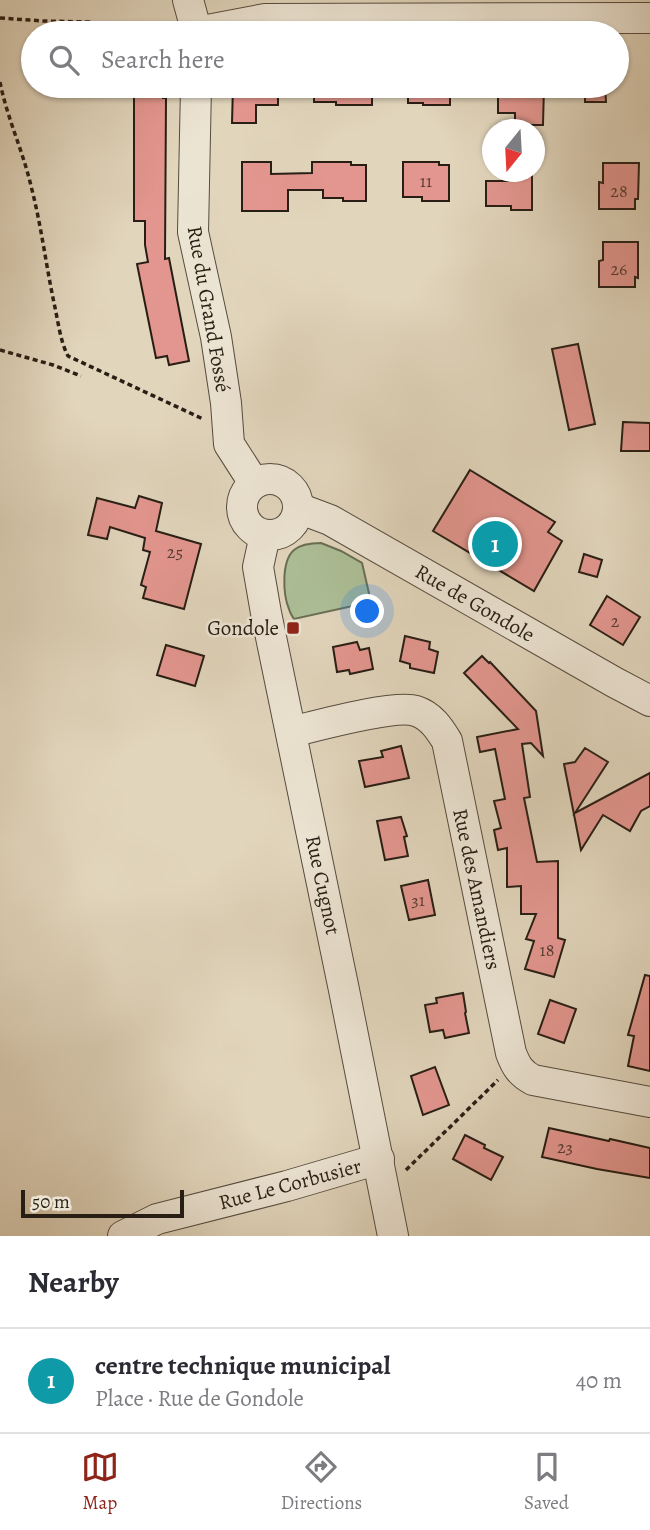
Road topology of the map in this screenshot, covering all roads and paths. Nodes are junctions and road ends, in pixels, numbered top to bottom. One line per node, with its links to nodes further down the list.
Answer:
1 (188, 0): 5 (street)
2 (0, 18): 4 (path)
3 (650, 18): 6 (street)
4 (33, 21)
5 (194, 21)
6 (255, 21)
7 (0, 82): 11 (path)
8 (196, 98): 11 (street, Rue du Grand Fossé)
9 (0, 350): 10 (path)
10 (81, 376)
11 (228, 431): 12 (street, Rue du Grand Fossé)
12 (254, 483): 13 (street); 14 (street)
13 (298, 508): 14 (street); 15 (street, Rue de Gondole)
14 (265, 535): 16 (street, Rue Cugnot)
15 (650, 701)
16 (291, 732): 17 (street, Rue des Amandiers); 19 (street, Rue Cugnot)
17 (516, 1067): 18 (street); 19 (path)
18 (650, 1102)
19 (392, 1165): 20 (street, Rue Le Corbusier); 21 (street, Rue Cugnot)
20 (123, 1236)
21 (393, 1236)

